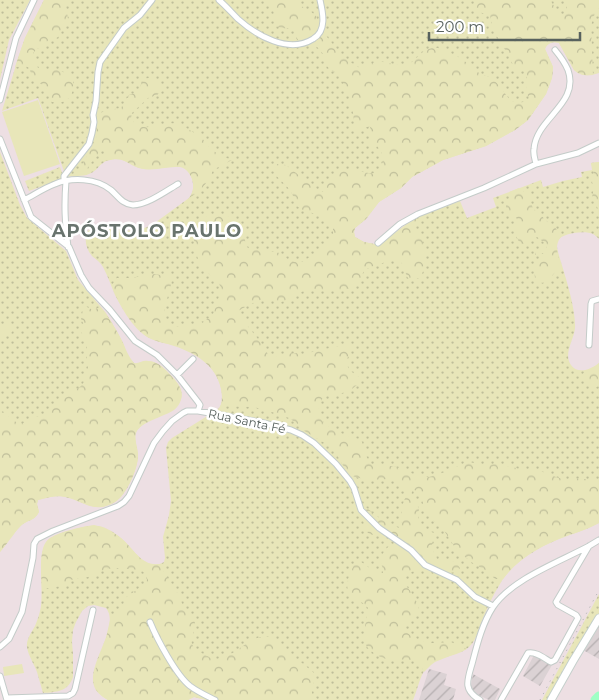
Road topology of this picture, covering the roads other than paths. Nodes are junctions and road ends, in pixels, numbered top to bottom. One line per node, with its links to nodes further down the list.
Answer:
1 (34, 0): 6 (street)
2 (152, 0): 10 (street)
3 (219, 0): 4 (street)
4 (320, 0)
5 (555, 50): 9 (street)
6 (0, 100)
7 (0, 139): 12 (street)
8 (599, 143): 9 (street)
9 (536, 164): 13 (street)
10 (65, 181): 11 (street); 12 (street); 14 (street)
11 (178, 184)
12 (24, 200): 14 (street)
13 (378, 243)
14 (69, 247): 18 (street)
15 (599, 298): 16 (street)
16 (589, 345)
17 (193, 359): 18 (street)
18 (177, 375): 19 (street)
19 (198, 411): 24 (street, Rua Santa Fé); 28 (street)
20 (599, 540): 21 (street)
21 (589, 546): 22 (street); 23 (street)
22 (576, 553): 23 (street); 24 (street)
23 (582, 559): 34 (street)
24 (493, 606): 33 (street)
25 (93, 610): 30 (street)
26 (599, 618): 35 (street)
27 (150, 622): 32 (street)
28 (0, 647)
29 (0, 676): 31 (street)
30 (67, 698): 31 (street)
31 (7, 699)
32 (215, 700)
33 (480, 700)
34 (501, 700)
35 (551, 700)

